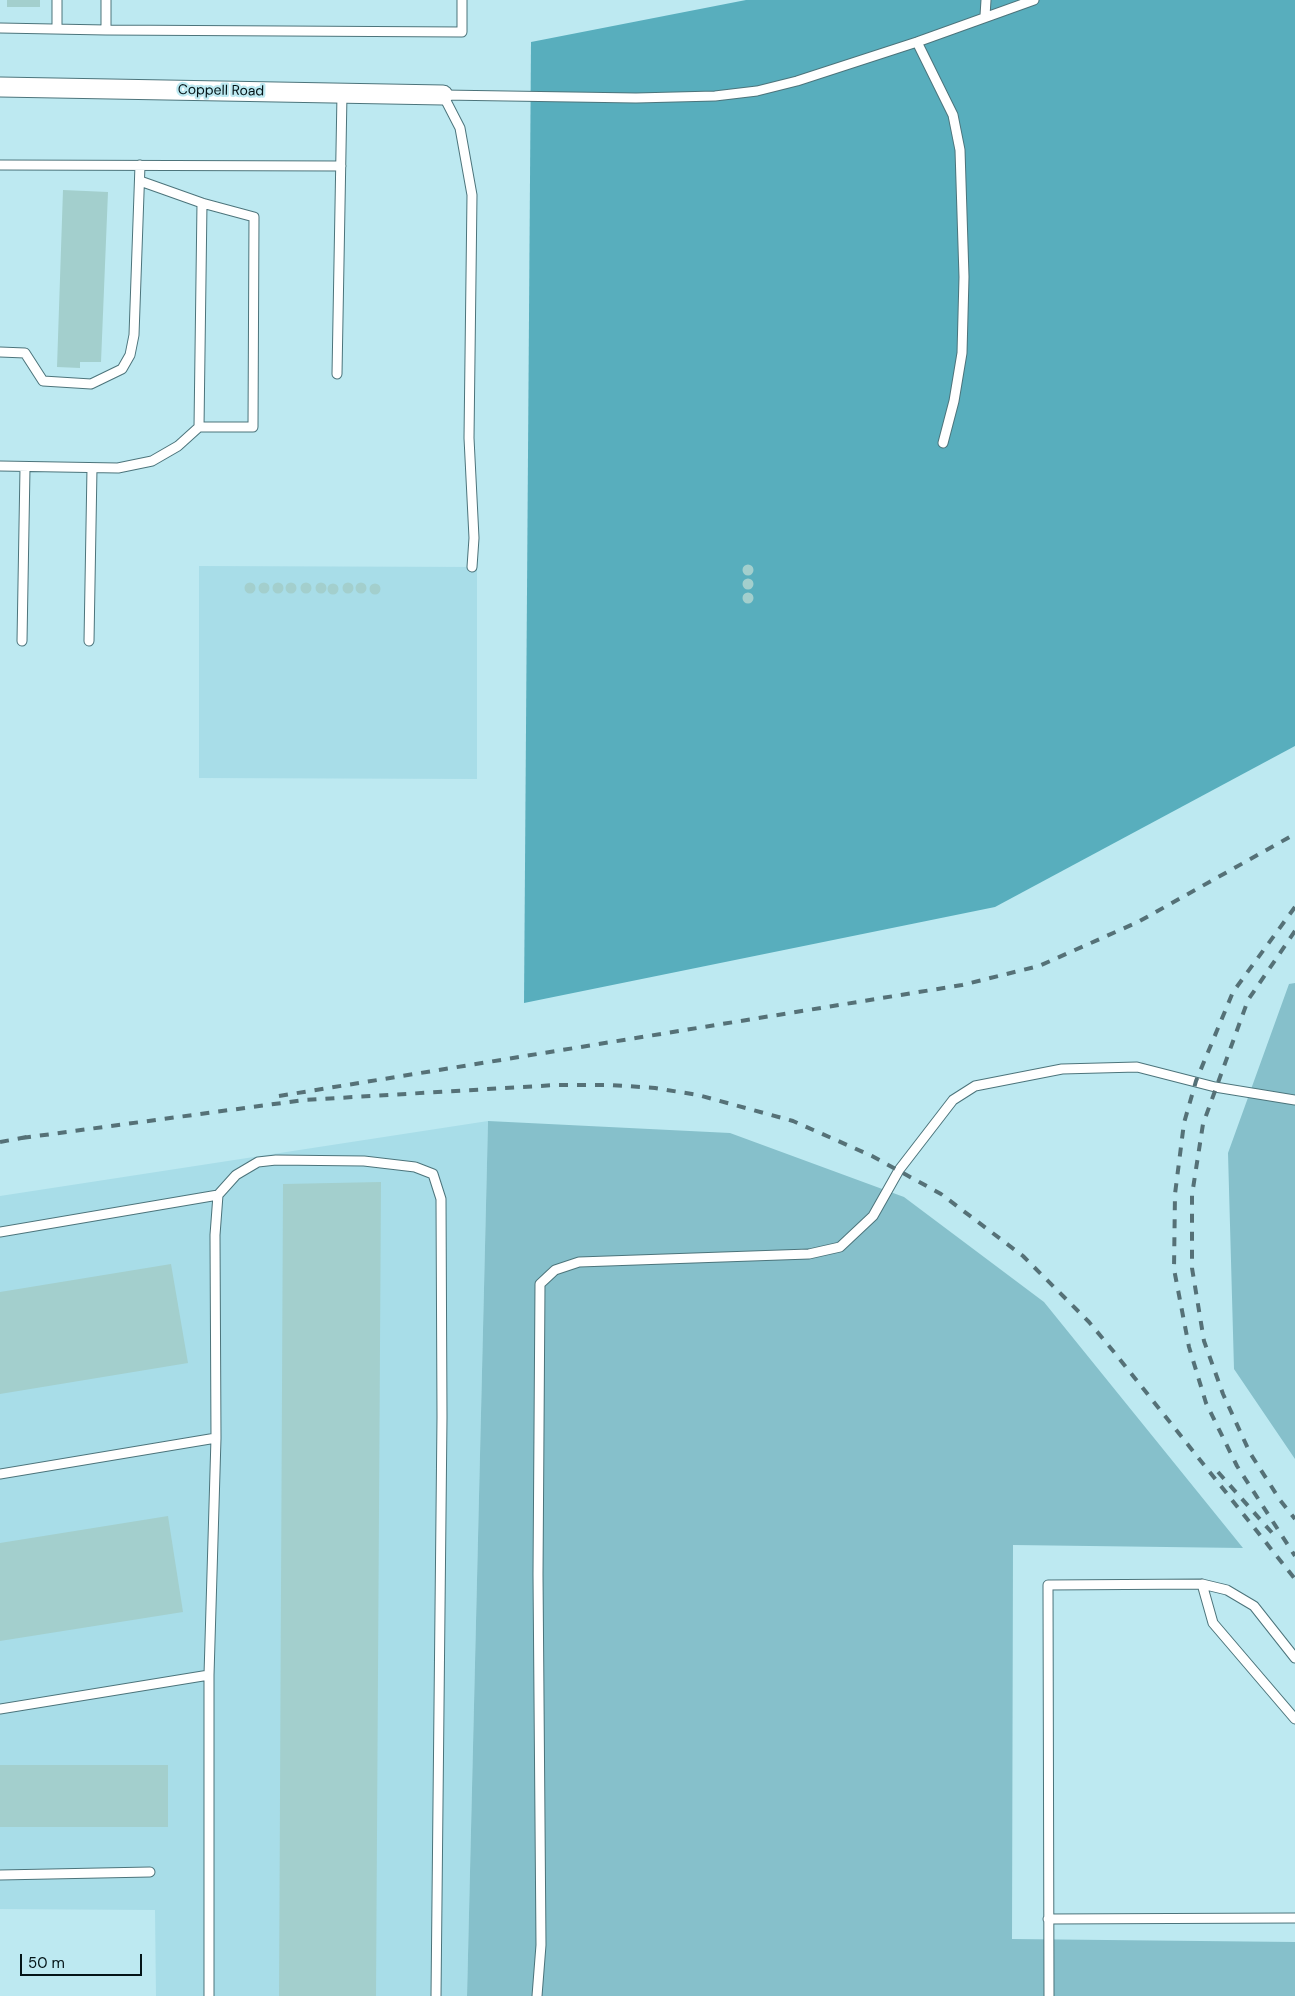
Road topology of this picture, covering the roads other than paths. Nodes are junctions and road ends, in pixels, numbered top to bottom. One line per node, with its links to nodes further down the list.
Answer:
1 (57, 0): 8 (lane)
2 (106, 0): 9 (lane)
3 (462, 0): 9 (lane)
4 (986, 0): 6 (lane)
5 (1034, 0): 6 (lane)
6 (985, 16): 10 (lane)
7 (0, 28): 8 (lane)
8 (57, 29): 9 (lane)
9 (106, 30)
10 (917, 42): 13 (lane); 22 (lane)
11 (0, 87): 12 (street, Coppell Road)
12 (342, 94): 13 (street, Coppell Road); 16 (lane)
13 (443, 95): 26 (lane)
14 (0, 165): 15 (lane)
15 (140, 165): 16 (lane); 17 (lane)
16 (341, 166): 20 (lane)
17 (140, 181): 18 (lane); 19 (lane)
18 (202, 202): 21 (lane); 21 (lane)
19 (0, 352)
20 (337, 374)
21 (199, 427): 25 (lane)
22 (943, 443)
23 (0, 466): 24 (lane)
24 (25, 468): 25 (lane); 27 (lane)
25 (92, 468): 28 (lane)
26 (472, 567)
27 (22, 641)
28 (89, 641)
29 (1295, 1100): 45 (lane)
30 (218, 1195): 31 (lane); 32 (lane); 44 (lane)
31 (0, 1232)
32 (216, 1438): 33 (lane); 36 (lane)
33 (0, 1474)
34 (1202, 1584): 35 (lane); 38 (lane); 42 (lane)
35 (1295, 1658)
36 (209, 1675): 37 (lane); 43 (lane)
37 (0, 1709)
38 (1295, 1719)
39 (150, 1872): 40 (lane)
40 (0, 1874)
41 (1295, 1918): 42 (lane)
42 (1048, 1919): 46 (lane)
43 (210, 1996)
44 (436, 1996)
45 (537, 1996)
46 (1049, 1996)

